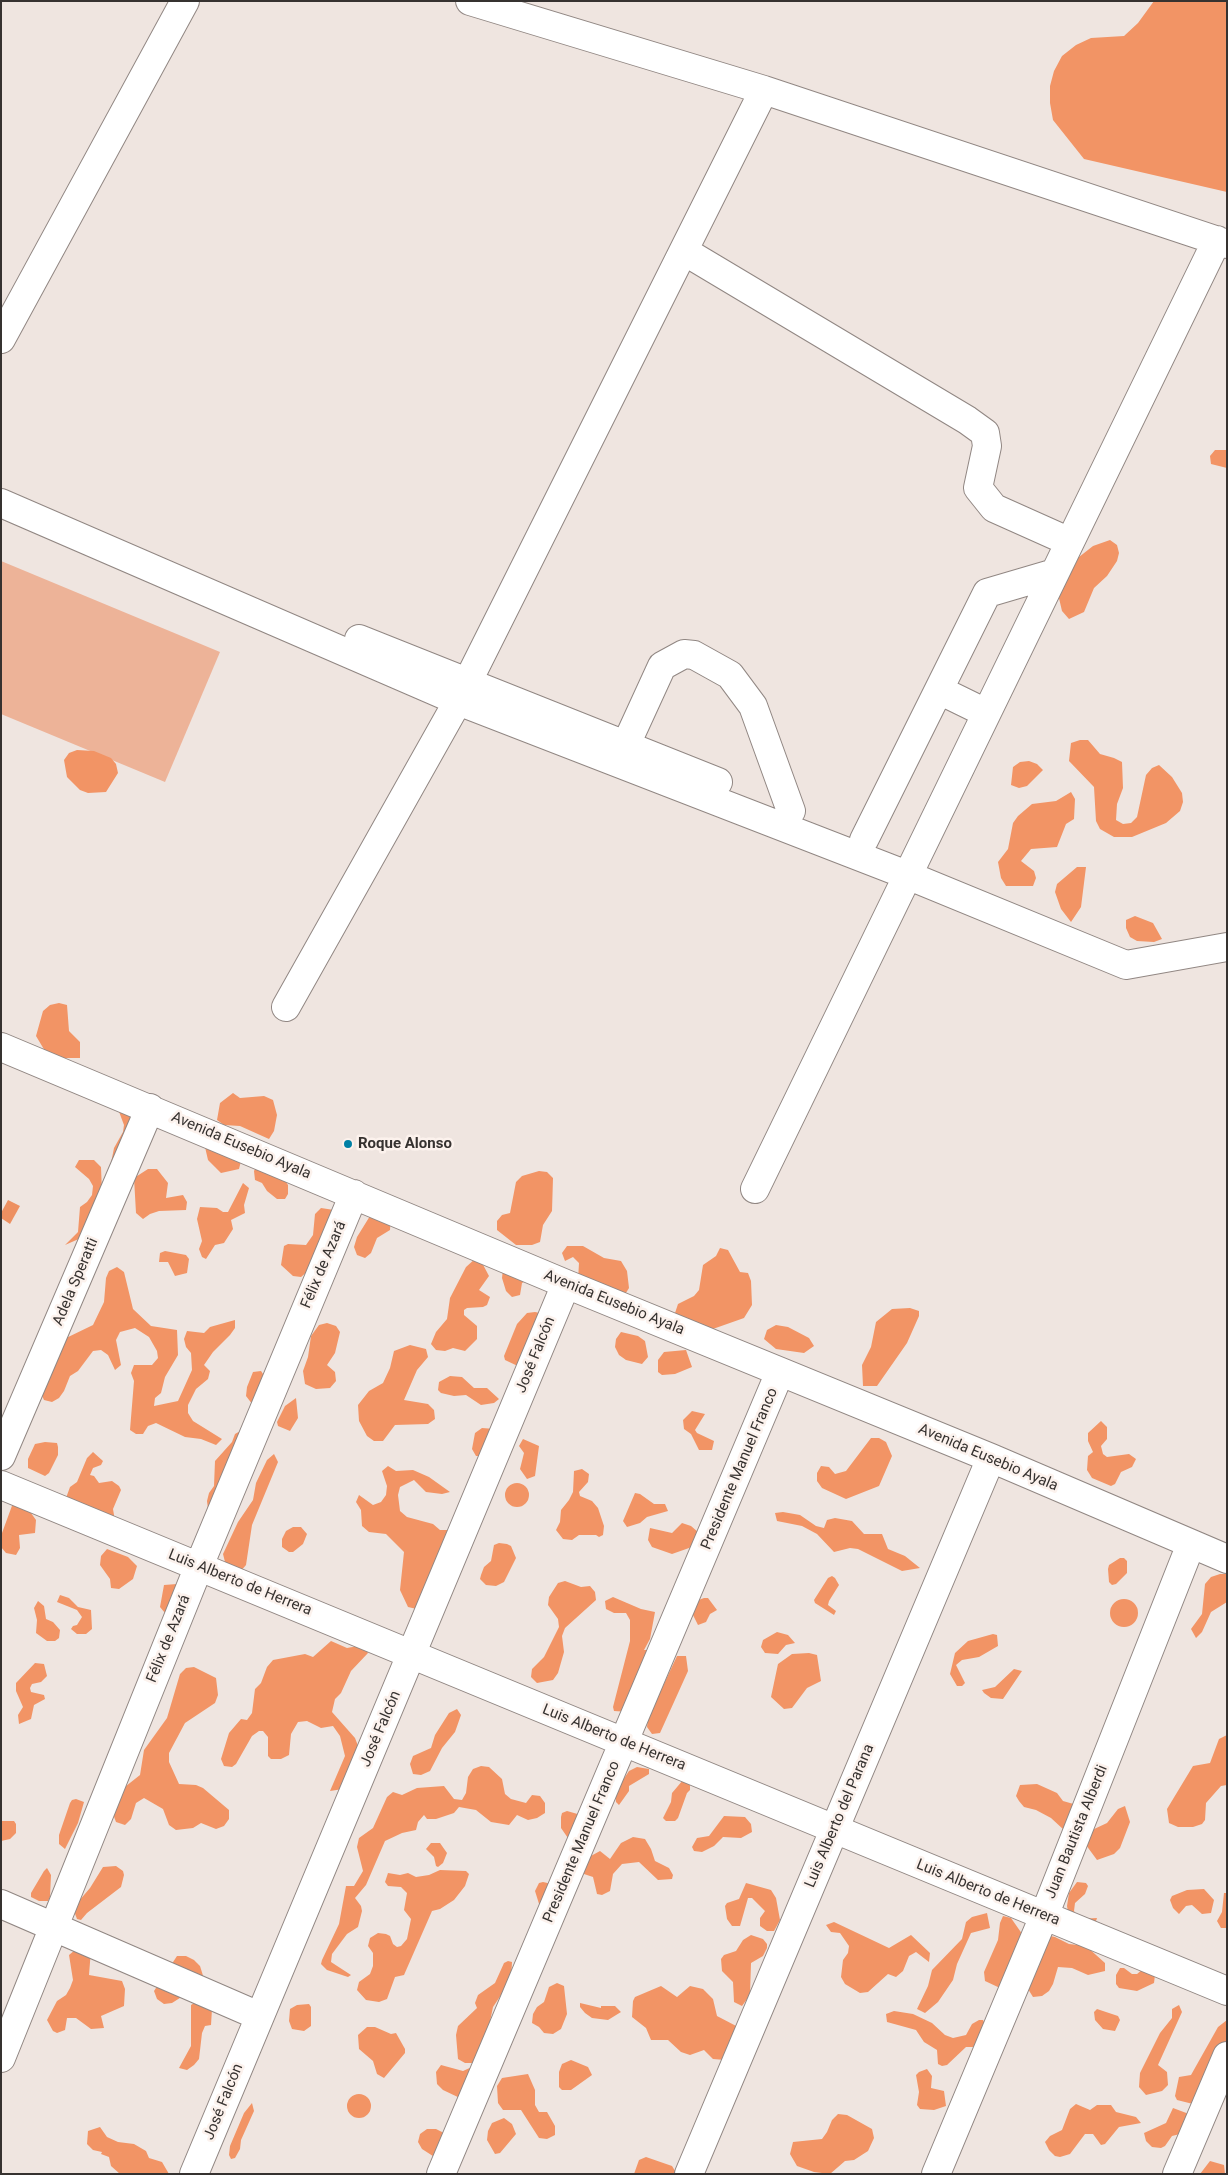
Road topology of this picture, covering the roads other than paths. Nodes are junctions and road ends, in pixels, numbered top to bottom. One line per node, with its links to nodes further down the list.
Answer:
1 (185, 1): 6 (street)
2 (470, 1): 3 (street)
3 (764, 90): 4 (street); 5 (street)
4 (1222, 242): 8 (street)
5 (684, 251): 8 (street); 11 (street)
6 (1, 338)
7 (1, 501): 11 (street)
8 (1070, 542): 9 (street)
9 (1055, 573): 10 (street); 12 (street)
10 (939, 690): 12 (street); 15 (street)
11 (463, 692): 13 (street); 19 (street)
12 (986, 713): 16 (street)
13 (622, 754): 14 (street); 14 (street); 16 (street)
14 (791, 811): 15 (street)
15 (864, 840): 16 (street)
16 (910, 868): 18 (street); 18 (street); 22 (street)
17 (1227, 947): 18 (street)
18 (1156, 958)
19 (286, 1008)
20 (1, 1047): 21 (street, Avenida Eusebio Ayala)
21 (150, 1108): 23 (street, Avenida Eusebio Ayala); 26 (street, Adela Speratti)
22 (755, 1190)
23 (354, 1194): 24 (street, Avenida Eusebio Ayala); 31 (street, Félix de Azará)
24 (566, 1284): 25 (street, Avenida Eusebio Ayala); 32 (street, José Falcón)
25 (780, 1372): 27 (street, Avenida Eusebio Ayala); 33 (street, Presidente Manuel Franco)
26 (1, 1456)
27 (991, 1458): 29 (street, Avenida Eusebio Ayala); 34 (street, Luis Alberto del Parana)
28 (1, 1485): 31 (street, Luis Alberto de Herrera)
29 (1191, 1544): 30 (street, Avenida Eusebio Ayala); 36 (street, Juan Bautista Alberdi)
30 (1227, 1559)
31 (199, 1566): 32 (street, Luis Alberto de Herrera); 37 (street, Félix de Azará)
32 (413, 1655): 33 (street, Luis Alberto de Herrera); 39 (street, José Falcón)
33 (625, 1742): 34 (street, Luis Alberto de Herrera); 43 (street, Presidente Manuel Franco)
34 (834, 1829): 36 (street, Luis Alberto de Herrera); 44 (street, Luis Alberto del Parana)
35 (1, 1904): 37 (street)
36 (1044, 1916): 38 (street, Luis Alberto de Herrera); 45 (street, Juan Bautista Alberdi)
37 (53, 1926): 39 (street); 41 (street, Félix de Azará)
38 (1227, 1991)
39 (259, 2016): 42 (street, José Falcón)
40 (1227, 2056): 46 (street)
41 (1, 2058)
42 (194, 2174)
43 (441, 2174)
44 (689, 2174)
45 (936, 2174)
46 (1178, 2174)

